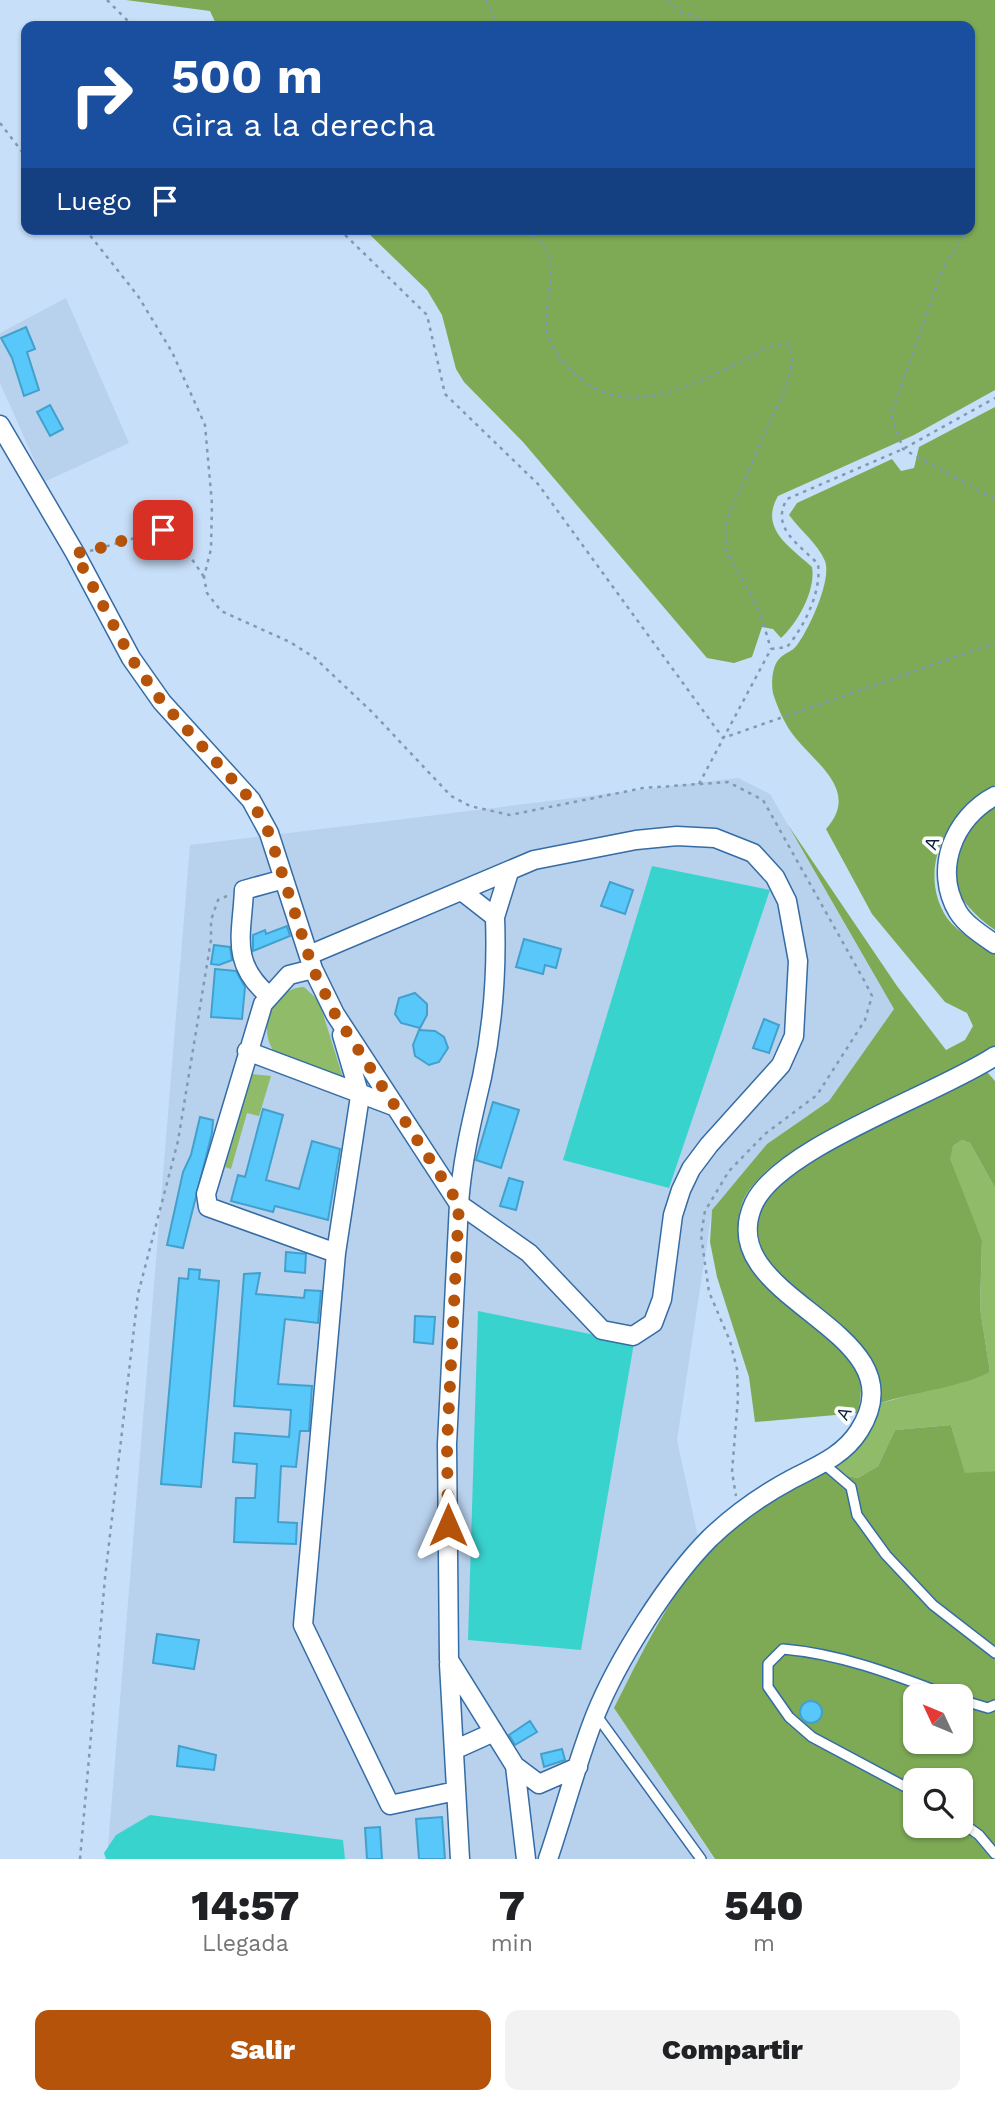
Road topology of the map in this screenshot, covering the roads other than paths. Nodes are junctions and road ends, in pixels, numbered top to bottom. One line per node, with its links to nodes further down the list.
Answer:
1 (0, 425): 4 (street)
2 (995, 796): 7 (street, A)
3 (509, 872): 5 (street); 6 (street); 15 (street)
4 (284, 878): 8 (street); 9 (street)
5 (463, 892): 6 (street); 8 (street)
6 (495, 917): 15 (street)
7 (995, 944)
8 (311, 962): 9 (street); 10 (street)
9 (268, 995): 11 (street)
10 (335, 1014): 13 (street); 14 (street)
11 (247, 1051): 13 (street); 16 (street)
12 (995, 1056): 17 (street, A)
13 (360, 1096): 14 (street); 16 (street)
14 (396, 1107): 15 (street)
15 (459, 1204): 19 (street)
16 (335, 1252): 29 (street)
17 (824, 1464): 18 (lane); 23 (street, A)
18 (995, 1653)
19 (449, 1660): 24 (street); 25 (street)
20 (921, 1684): 28 (lane)
21 (973, 1704): 22 (lane)
22 (995, 1705)
23 (596, 1714): 27 (street, A); 35 (lane)
24 (494, 1732): 25 (street); 26 (street)
25 (454, 1750): 29 (street)
26 (515, 1766): 27 (street); 33 (street)
27 (578, 1768): 34 (street, A)
28 (903, 1785)
29 (456, 1791): 32 (street)
30 (973, 1831): 31 (lane)
31 (995, 1854)
32 (460, 1859)
33 (526, 1859)
34 (548, 1859)
35 (701, 1859)

